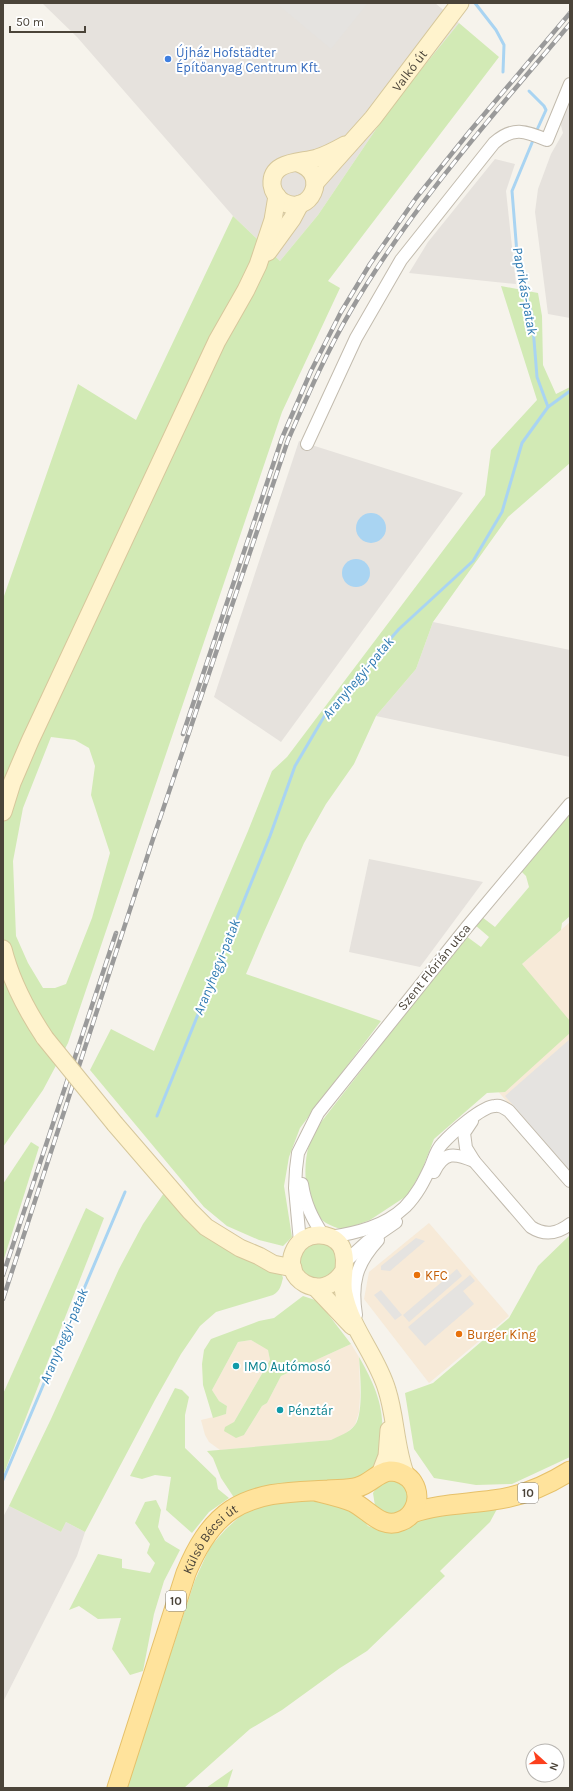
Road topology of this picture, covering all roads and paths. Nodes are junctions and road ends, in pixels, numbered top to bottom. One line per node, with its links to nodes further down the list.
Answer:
1 (460, 3): 3 (street, Valkó út)
2 (570, 84): 9 (street)
3 (357, 138): 4 (street); 5 (street, Valkó út)
4 (298, 163): 5 (street); 6 (street)
5 (315, 183): 7 (street)
6 (277, 196): 7 (street); 8 (street)
7 (300, 204): 8 (street)
8 (258, 265): 11 (street)
9 (307, 444)
10 (570, 804): 15 (street, Szent Flórián utca)
11 (3, 812)
12 (3, 949): 13 (street)
13 (8, 981): 22 (street, bridge)
14 (476, 1115): 16 (street); 17 (street); 20 (street)
15 (307, 1136): 20 (street, Szent Flórián utca); 21 (street, Szent Flórián utca)
16 (474, 1161): 18 (street); 19 (street)
17 (570, 1181)
18 (570, 1224)
19 (390, 1226): 23 (street); 26 (street)
20 (327, 1236): 21 (street); 23 (street)
21 (298, 1245): 22 (street); 24 (street)
22 (259, 1256): 24 (street)
23 (344, 1267): 25 (street); 26 (street)
24 (293, 1268): 25 (street)
25 (315, 1287): 26 (street)
26 (358, 1334): 27 (street)
27 (391, 1408): 29 (street); 30 (street)
28 (570, 1471): 32 (main road, 10)
29 (375, 1478): 30 (main road, 10); 31 (main road, 10); 34 (main road)
30 (411, 1482): 32 (main road, 10); 33 (main road)
31 (315, 1491): 34 (main road, 10); 35 (main road, Külső Bécsi út / 10)
32 (481, 1501): 33 (main road, 10)
33 (412, 1513): 34 (main road, 10)
34 (371, 1514)
35 (117, 1788)

